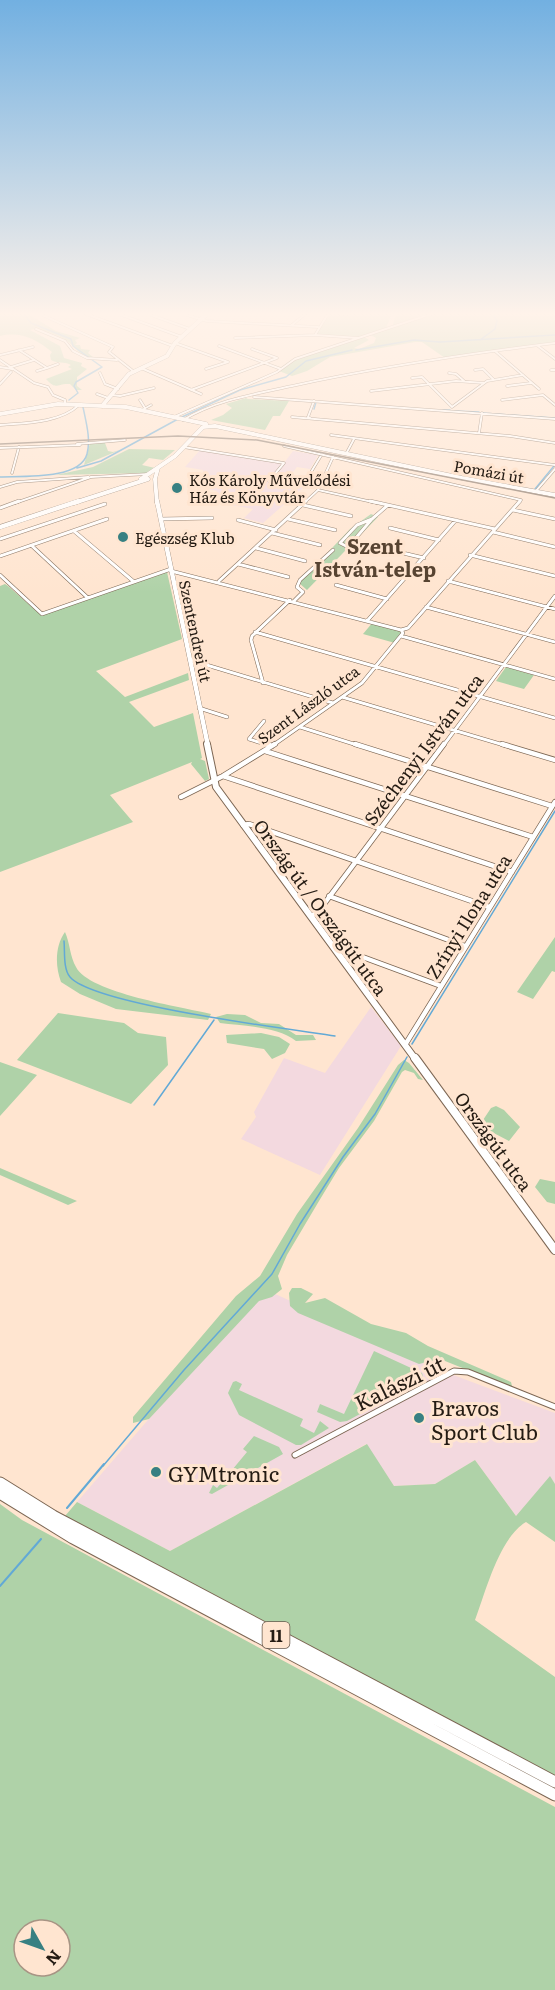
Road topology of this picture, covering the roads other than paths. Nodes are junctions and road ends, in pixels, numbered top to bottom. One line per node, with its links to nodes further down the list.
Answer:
1 (46, 407): 12 (main road, Pomázi út)
2 (78, 407): 17 (street)
3 (114, 407): 10 (main road, Pomázi út)
4 (147, 407): 10 (street)
5 (202, 407): 14 (street)
6 (210, 407): 14 (street)
7 (312, 407): 15 (street)
8 (430, 407): 9 (street)
9 (453, 408): 11 (street)
10 (143, 409): 14 (main road, Pomázi út)
11 (482, 413): 16 (street); 20 (street)
12 (0, 414)
13 (292, 417): 15 (street)
14 (178, 418): 18 (main road, Pomázi út)
15 (310, 418): 19 (street)
16 (555, 419)
17 (0, 425)
18 (204, 425): 31 (main road); 35 (main road, Pomázi út)
19 (448, 431): 20 (street); 22 (street)
20 (479, 433): 25 (street)
21 (331, 435): 23 (street)
22 (446, 437)
23 (354, 439): 35 (street); 37 (street)
24 (124, 440): 26 (street)
25 (555, 443)
26 (75, 445): 27 (street); 30 (street)
27 (80, 445)
28 (191, 445): 33 (street)
29 (284, 446): 34 (street)
30 (19, 447): 32 (street); 39 (street)
31 (183, 447): 33 (street); 38 (main road)
32 (0, 448)
33 (202, 451): 44 (street)
34 (322, 454): 36 (street); 43 (street)
35 (346, 454): 48 (main road, Pomázi út)
36 (333, 457): 47 (street); 54 (street)
37 (555, 467): 48 (street)
38 (158, 468): 40 (main road); 41 (main road)
39 (12, 473)
40 (148, 476): 41 (main road); 42 (street); 46 (main road); 66 (main road)
41 (156, 476): 46 (main road)
42 (91, 477): 45 (street); 53 (street)
43 (305, 482)
44 (280, 486)
45 (0, 487)
46 (155, 488): 58 (main road, Szentendrei út)
47 (318, 490): 51 (street); 52 (street)
48 (536, 491): 49 (main road, Pomázi út)
49 (555, 495)
50 (105, 504): 62 (street)
51 (303, 504): 55 (street); 59 (street)
52 (388, 505): 60 (street); 64 (street)
53 (0, 508)
54 (513, 510): 61 (street); 70 (street)
55 (351, 516)
56 (212, 518): 58 (street)
57 (107, 519): 71 (street)
58 (161, 519): 89 (main road, Szentendrei út)
59 (288, 519): 68 (street); 69 (street)
60 (372, 519): 75 (street); 75 (street)
61 (555, 519)
62 (60, 520): 65 (street); 73 (street)
63 (238, 520): 68 (street)
64 (456, 520): 70 (street); 74 (street)
65 (65, 524)
66 (0, 527)
67 (390, 528): 74 (street)
68 (276, 530): 72 (street)
69 (335, 530)
70 (494, 530): 79 (street); 81 (street)
71 (74, 531): 76 (street); 94 (street)
72 (272, 533): 77 (street); 80 (street)
73 (0, 539)
74 (439, 540): 83 (street)
75 (340, 543): 86 (street)
76 (31, 545): 82 (street); 101 (street)
77 (320, 545)
78 (373, 546): 83 (street)
79 (555, 547)
80 (256, 548): 84 (street); 85 (street)
81 (470, 555): 91 (street); 96 (street)
82 (0, 556)
83 (424, 558): 92 (street)
84 (304, 561)
85 (238, 564): 93 (street); 95 (street)
86 (316, 565): 88 (street); 103 (street)
87 (354, 565): 92 (street)
88 (325, 567)
89 (171, 570): 94 (street); 95 (street); 113 (main road, Szentendrei út)
90 (0, 575): 97 (street)
91 (555, 576)
92 (406, 578): 102 (street)
93 (283, 580)
94 (133, 581): 101 (street)
95 (219, 581): 103 (street)
96 (448, 581): 104 (street); 105 (street)
97 (8, 583): 98 (street); 101 (street)
98 (0, 585)
99 (336, 585): 102 (street)
100 (555, 596): 105 (street, Széchenyi István utca)
101 (88, 598)
102 (387, 599): 107 (street)
103 (292, 601): 107 (street); 109 (street)
104 (426, 607): 108 (street); 110 (street)
105 (547, 607): 106 (street); 110 (street, Széchenyi István utca)
106 (555, 609)
107 (368, 621): 108 (street)
108 (402, 630): 111 (street, Szent László utca)
109 (255, 632): 115 (street); 117 (street)
110 (527, 634): 112 (street); 114 (street, Széchenyi István utca)
111 (401, 636): 114 (street); 115 (street, Szent László utca)
112 (555, 642)
113 (190, 660): 117 (street); 121 (main road, Szentendrei út)
114 (503, 664): 116 (street); 118 (street, Széchenyi István utca)
115 (376, 667): 118 (street); 119 (street, Szent László utca)
116 (555, 679)
117 (263, 683): 120 (street)
118 (480, 696): 123 (street); 126 (street, Széchenyi István utca)
119 (342, 697): 120 (street, Szent László utca); 126 (street)
120 (333, 703): 125 (street, Szent László utca)
121 (199, 708): 122 (street); 132 (main road, Szentendrei út)
122 (227, 717)
123 (555, 718)
124 (264, 721): 127 (street)
125 (300, 727): 127 (street, Szent László utca); 130 (street)
126 (453, 730): 129 (street); 130 (street, Széchenyi István utca)
127 (272, 746): 128 (street, Szent László utca)
128 (265, 751): 131 (street, Szent László utca); 133 (street)
129 (555, 760)
130 (426, 766): 133 (street, Széchenyi István utca); 135 (street)
131 (223, 776): 132 (street, Szent László utca); 137 (street)
132 (213, 780): 134 (street, Szent László utca); 136 (main road, Ország út / Országút utca)
133 (404, 796): 137 (street, Széchenyi István utca); 138 (street)
134 (181, 797)
135 (554, 804): 138 (street, Zrínyi Ilona utca)
136 (243, 825): 139 (street); 143 (main road, Ország út / Országút utca)
137 (381, 827): 139 (street, Széchenyi István utca); 140 (street)
138 (533, 837): 140 (street, Zrínyi Ilona utca)
139 (356, 861): 141 (street, Széchenyi István utca); 142 (street)
140 (512, 872): 142 (street, Zrínyi Ilona utca)
141 (329, 896): 143 (street, Széchenyi István utca); 144 (street)
142 (489, 908): 144 (street, Zrínyi Ilona utca)
143 (311, 916): 145 (main road, Ország út / Országút utca)
144 (465, 946): 146 (street, Zrínyi Ilona utca)
145 (335, 949): 146 (street); 147 (main road, Ország út / Országút utca)
146 (441, 986): 147 (street, Zrínyi Ilona utca)
147 (407, 1048): 148 (main road, Országút utca)
148 (555, 1250)
149 (555, 1407): 150 (street, Kalászi út)
150 (296, 1455)
151 (0, 1483): 153 (main road, 11)
152 (0, 1493): 154 (main road, 11)
153 (555, 1782)
154 (555, 1795)

